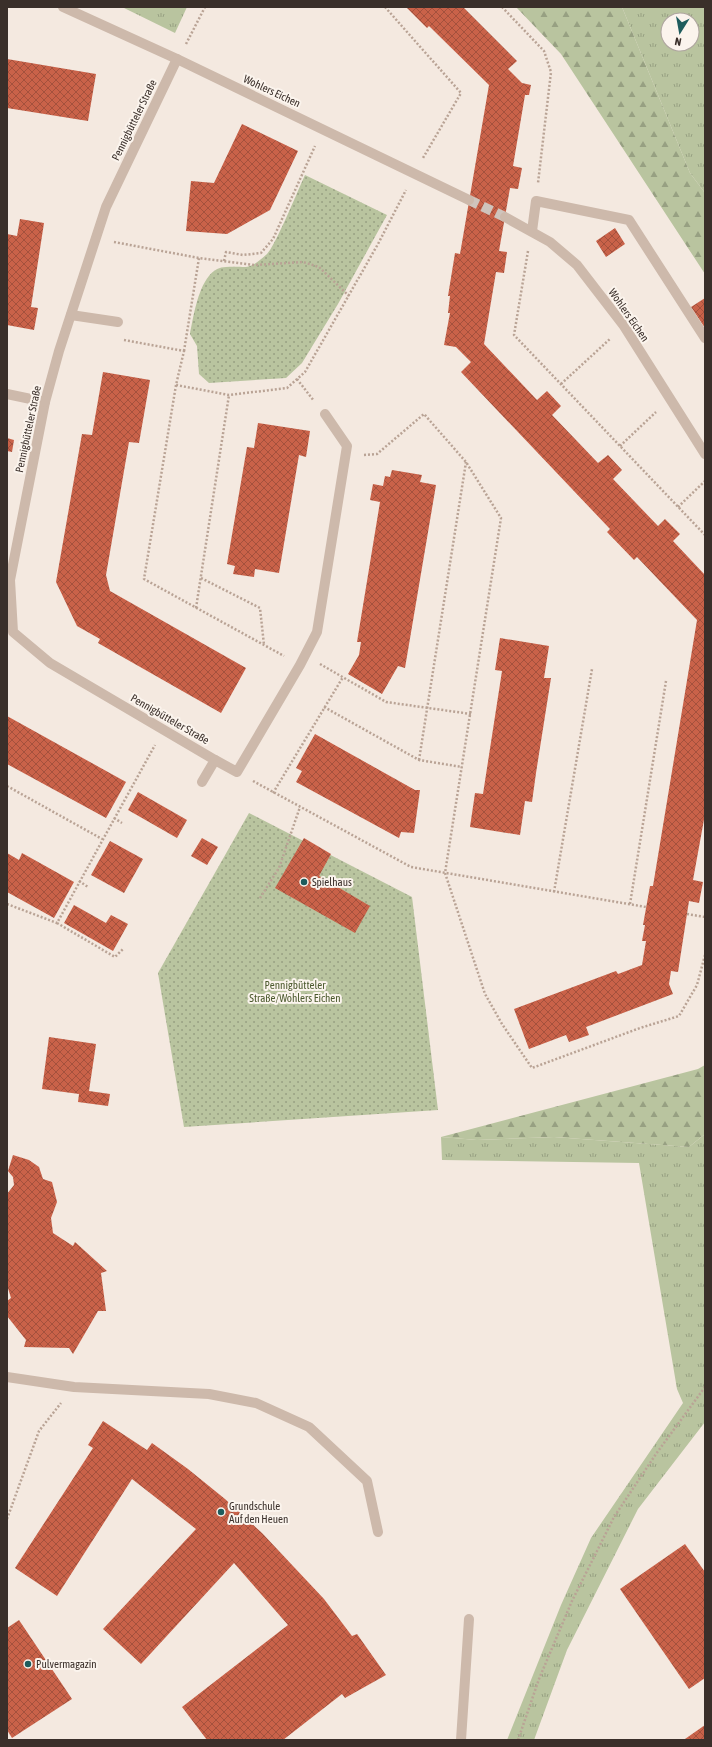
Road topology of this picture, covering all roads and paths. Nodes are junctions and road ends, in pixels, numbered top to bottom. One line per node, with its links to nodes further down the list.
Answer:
1 (63, 7): 5 (street, Wohlers Eichen)
2 (205, 7): 5 (path)
3 (386, 7): 7 (path)
4 (502, 7): 9 (path)
5 (177, 59): 6 (street, Wohlers Eichen); 12 (street, Pennigbütteler Straße)
6 (323, 129): 7 (street, Wohlers Eichen); 14 (path)
7 (415, 173): 8 (street, Wohlers Eichen); 15 (path)
8 (469, 200)
9 (536, 201): 11 (street); 19 (street)
10 (505, 217): 11 (street, Wohlers Eichen)
11 (532, 231): 18 (street, Wohlers Eichen); 23 (path)
12 (96, 238): 13 (path); 16 (street, Pennigbütteler Straße)
13 (199, 258): 14 (path); 21 (path)
14 (224, 261): 15 (path)
15 (349, 296): 22 (path)
16 (71, 315): 17 (street); 28 (street, Pennigbütteler Straße)
17 (118, 322)
18 (624, 326): 23 (path); 27 (street, Wohlers Eichen)
19 (705, 338)
20 (121, 339): 21 (path)
21 (184, 350): 24 (path)
22 (297, 379): 26 (path); 29 (path)
23 (561, 384): 30 (path)
24 (176, 385): 26 (path); 38 (path)
25 (7, 394): 28 (street)
26 (229, 395): 37 (path)
27 (669, 398): 30 (path); 31 (street, Wohlers Eichen)
28 (45, 402): 48 (street, Pennigbütteler Straße)
29 (325, 414): 32 (street)
30 (620, 446): 35 (path)
31 (705, 454)
32 (345, 457): 33 (path); 40 (street)
33 (466, 462): 46 (path); 47 (path)
34 (705, 481): 35 (path)
35 (678, 507): 36 (path)
36 (705, 535)
37 (200, 578): 38 (path); 39 (path)
38 (196, 608): 39 (path)
39 (264, 645): 41 (path)
40 (305, 655): 41 (street); 43 (path)
41 (300, 665): 52 (street)
42 (592, 669): 63 (path)
43 (343, 677): 45 (path); 46 (path)
44 (666, 681): 66 (path)
45 (324, 707): 50 (path); 55 (path)
46 (427, 708): 47 (path); 50 (path)
47 (471, 714): 51 (path)
48 (164, 729): 49 (street, Pennigbütteler Straße); 57 (path)
49 (215, 760): 52 (street); 53 (street, Pennigbütteler Straße)
50 (419, 760): 51 (path)
51 (462, 767): 60 (path)
52 (237, 772): 55 (path)
53 (202, 782)
54 (7, 786): 59 (path)
55 (273, 793): 56 (path)
56 (300, 807): 60 (path); 64 (path)
57 (114, 818): 58 (path); 59 (path)
58 (122, 823)
59 (102, 839): 61 (path)
60 (445, 873): 63 (path); 73 (path)
61 (79, 882): 62 (path); 70 (path)
62 (88, 887)
63 (554, 892): 66 (path)
64 (260, 898)
65 (7, 904): 70 (path)
66 (630, 904): 67 (path)
67 (646, 907)
68 (687, 914): 69 (path)
69 (705, 917)
70 (57, 923): 71 (path)
71 (123, 948)
72 (705, 955): 73 (path)
73 (701, 968): 74 (path)
74 (705, 969)
75 (7, 1377): 76 (street)
76 (74, 1387): 78 (path); 79 (street)
77 (705, 1387): 82 (path)
78 (7, 1519)
79 (378, 1532)
80 (469, 1619): 81 (street)
81 (462, 1740)
82 (518, 1740)

